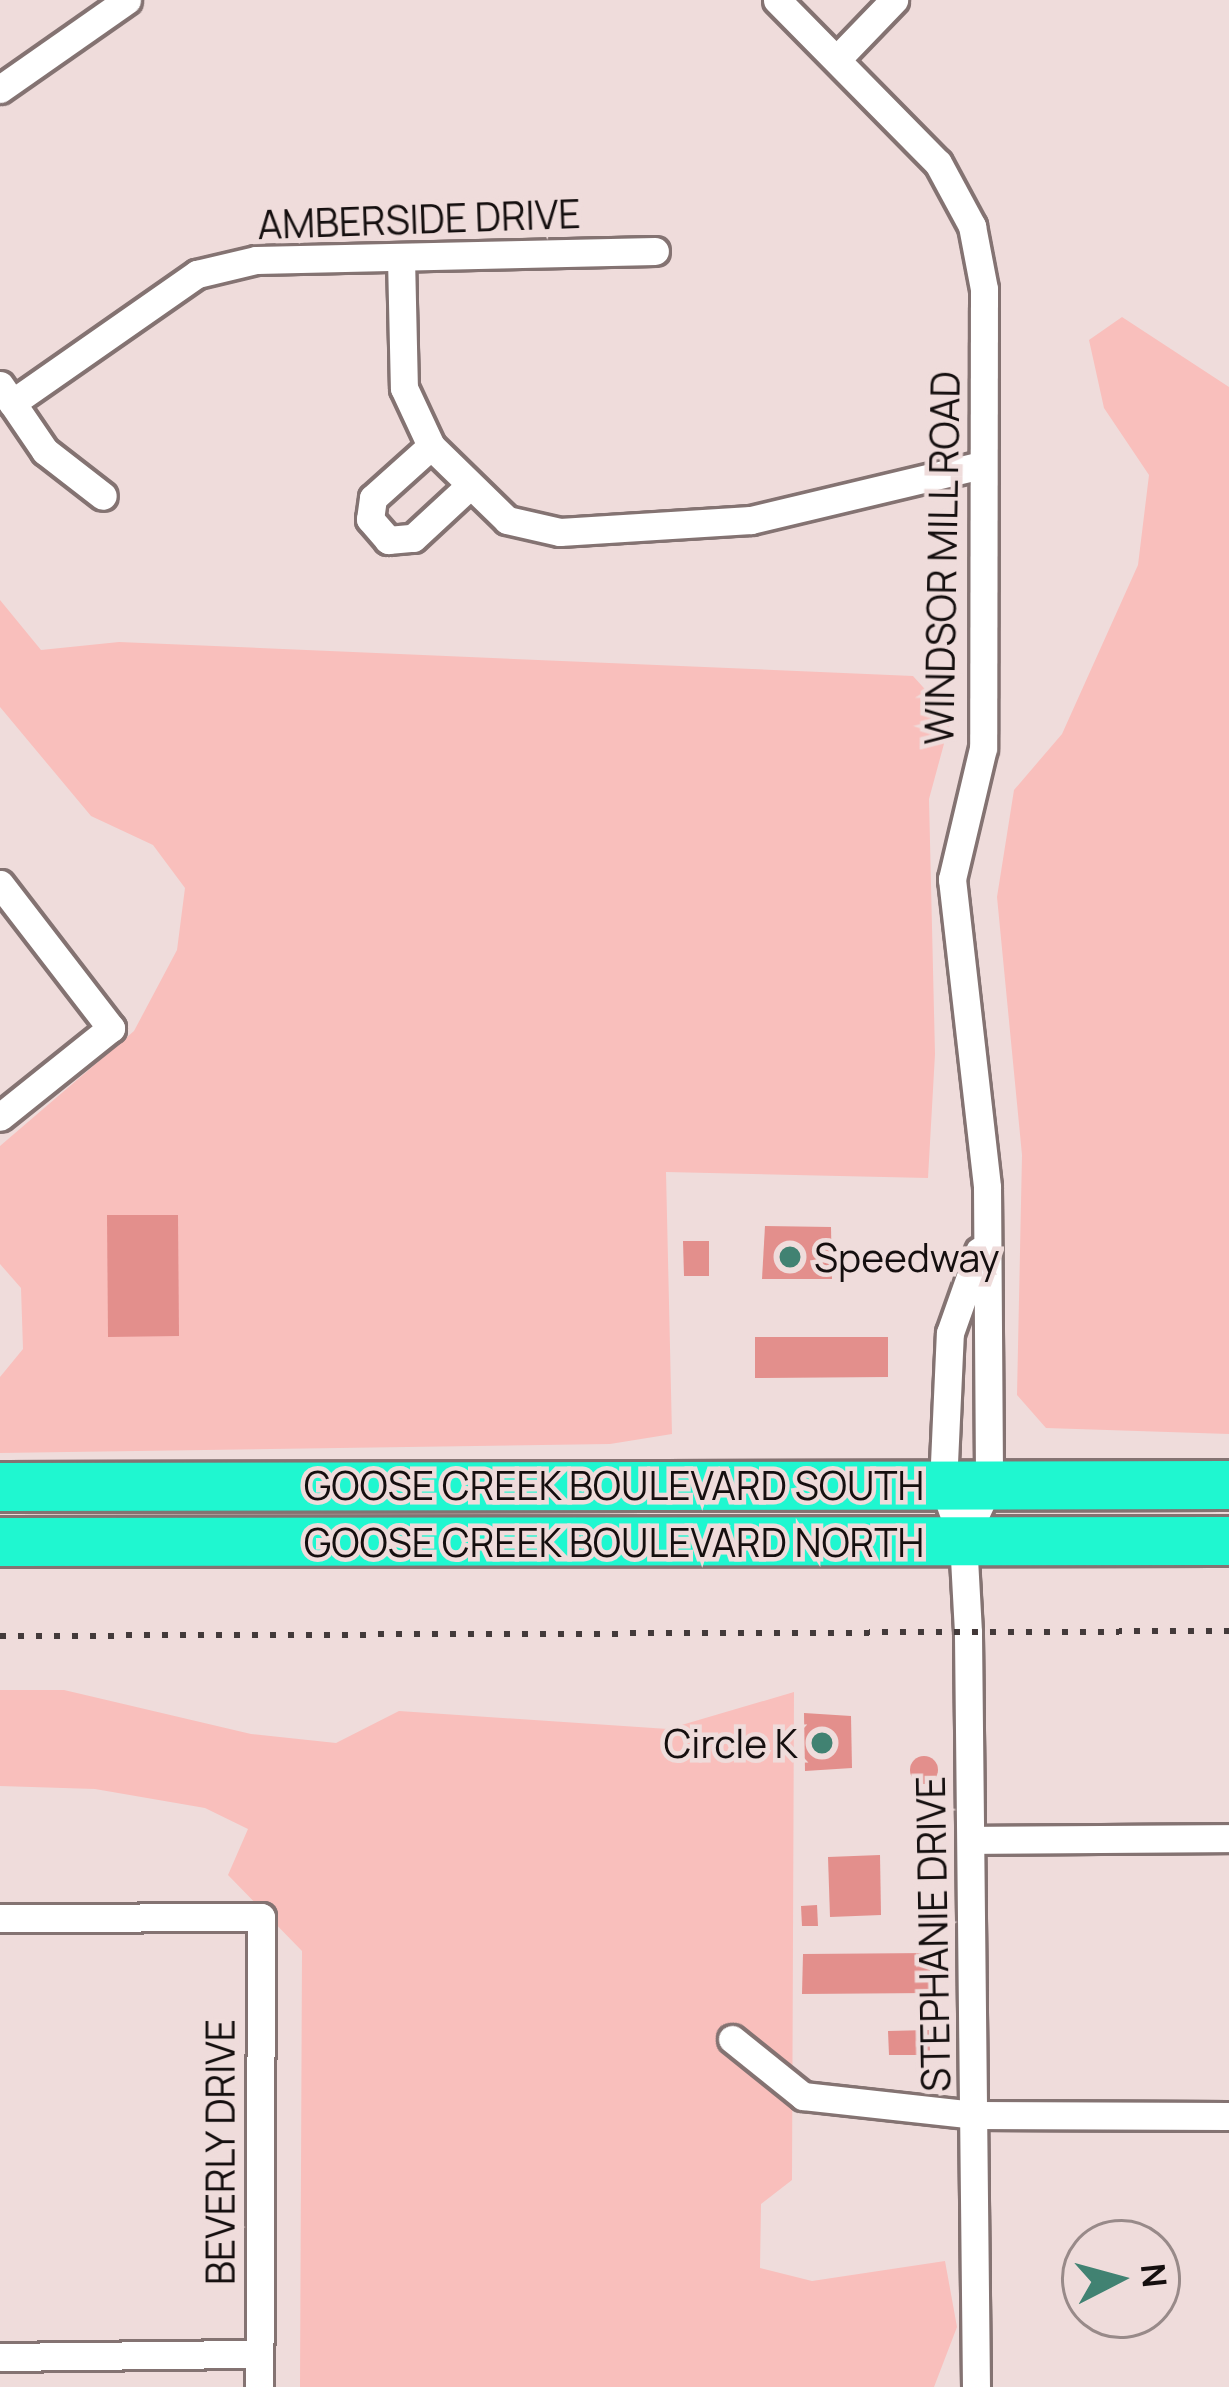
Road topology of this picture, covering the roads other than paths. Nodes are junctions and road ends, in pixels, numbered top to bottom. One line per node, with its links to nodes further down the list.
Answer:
1 (127, 0): 5 (street)
2 (777, 0): 4 (street, WINDSOR MILL ROAD)
3 (894, 0): 4 (street)
4 (840, 56): 10 (street, WINDSOR MILL ROAD)
5 (0, 88)
6 (655, 251): 7 (street, AMBERSIDE DRIVE)
7 (401, 258): 8 (street, AMBERSIDE DRIVE); 9 (street)
8 (6, 394): 12 (street)
9 (431, 446): 11 (street); 11 (street)
10 (982, 465): 11 (street); 15 (street, WINDSOR MILL ROAD)
11 (466, 488)
12 (103, 496)
13 (0, 884): 14 (street)
14 (0, 1117)
15 (987, 1187): 16 (street, WINDSOR MILL ROAD); 16 (street, WINDSOR MILL ROAD)
16 (966, 1485): 17 (highway, GOOSE CREEK BOULEVARD SOUTH); 18 (highway, GOOSE CREEK BOULEVARD SOUTH); 19 (street, WINDSOR MILL ROAD); 19 (street, STEPHANIE DRIVE)
17 (1229, 1485)
18 (0, 1486)
19 (963, 1541): 20 (highway, GOOSE CREEK BOULEVARD NORTH); 21 (highway, GOOSE CREEK BOULEVARD NORTH); 23 (street, STEPHANIE DRIVE)
20 (1229, 1541)
21 (0, 1543)
22 (1229, 1838): 23 (street)
23 (972, 1840): 26 (street, STEPHANIE DRIVE)
24 (0, 1918): 28 (street, BEVERLY DRIVE)
25 (732, 2039): 26 (street)
26 (974, 2115): 27 (street); 31 (street, STEPHANIE DRIVE)
27 (1229, 2116)
28 (258, 2354): 29 (street); 30 (street, BEVERLY DRIVE)
29 (0, 2357)
30 (259, 2387)
31 (976, 2387)

